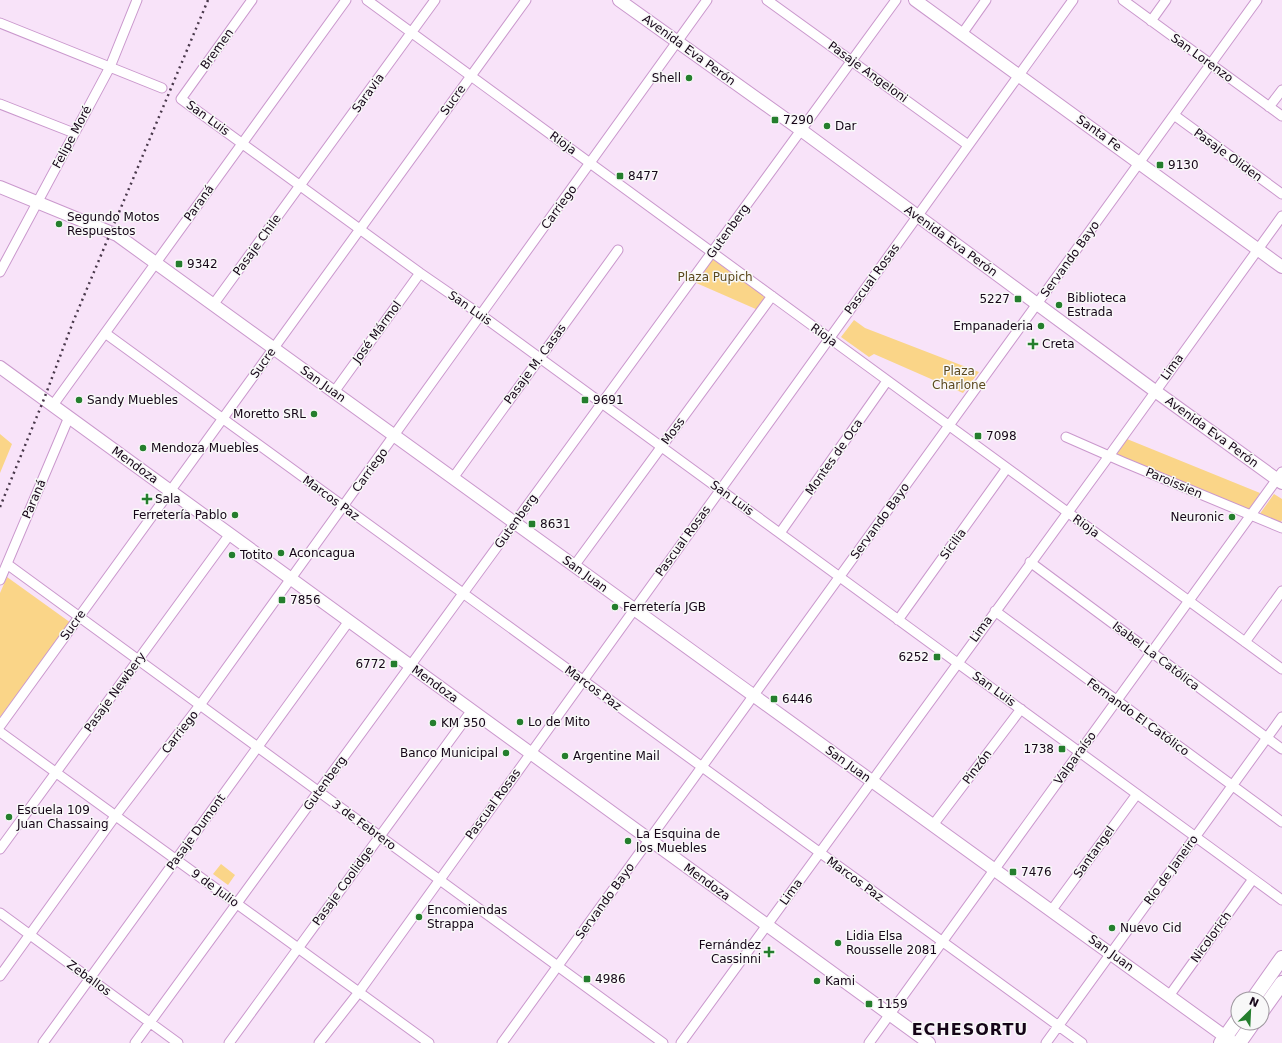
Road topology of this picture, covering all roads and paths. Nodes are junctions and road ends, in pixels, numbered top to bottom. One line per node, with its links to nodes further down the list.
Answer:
1 (137, 0): 24 (street, Felipe Moré)
2 (252, 0): 29 (street, Bremen)
3 (346, 0): 36 (street, Paraná)
4 (367, 0): 19 (street, Rioja)
5 (435, 0): 19 (street, Saravia)
6 (526, 0): 26 (street, Sucre)
7 (619, 0): 21 (main road, Avenida Eva Perón)
8 (707, 0): 21 (street, Carriego)
9 (767, 0): 22 (street, Pasaje Angeloni)
10 (896, 0): 22 (street, Gutenberg)
11 (915, 0): 20 (main road, Santa Fe)
12 (986, 0): 20 (street)
13 (1073, 0): 25 (street, Pascual Rosas)
14 (1123, 0): 17 (street, San Lorenzo)
15 (1166, 0): 17 (street)
16 (1257, 0): 23 (street, Servando Bayo)
17 (1151, 20): 23 (street, San Lorenzo)
18 (0, 23): 24 (street)
19 (411, 32): 26 (street, Rioja); 40 (street, Saravia)
20 (962, 34): 25 (main road, Santa Fe)
21 (677, 42): 34 (main road, Avenida Eva Perón); 38 (street, Carriego)
22 (851, 61): 34 (street, Gutenberg); 37 (street, Pasaje Angeloni)
23 (1211, 64): 31 (street, San Lorenzo); 32 (street, Servando Bayo)
24 (110, 67): 27 (street); 35 (street, Felipe Moré)
25 (1018, 75): 37 (street, Pascual Rosas); 39 (main road, Santa Fe)
26 (471, 76): 38 (street, Rioja); 46 (street, Sucre)
27 (162, 88)
28 (1282, 90): 31 (street)
29 (181, 99): 36 (street, San Luis)
30 (0, 104): 35 (street)
31 (1269, 106): 33 (street, San Lorenzo)
32 (1174, 116): 39 (street, Servando Bayo); 42 (street, Pasaje Oliden)
33 (1282, 116)
34 (801, 130): 44 (main road, Avenida Eva Perón); 49 (street, Gutenberg)
35 (74, 133): 43 (street, Felipe Moré)
36 (242, 143): 40 (street, San Luis); 50 (street, Paraná)
37 (968, 145): 44 (street, Pascual Rosas)
38 (590, 163): 49 (street, Rioja); 57 (street, Carriego)
39 (1139, 163): 47 (main road, Santa Fe); 55 (street, Servando Bayo)
40 (300, 186): 46 (street, San Luis); 56 (street, Pasaje Chile)
41 (0, 187): 43 (main road, San Juan)
42 (1282, 194)
43 (38, 202): 50 (main road, San Juan); 52 (street, Felipe Moré)
44 (917, 216): 55 (main road, Avenida Eva Perón); 59 (street, Pascual Rosas)
45 (1282, 216): 47 (street, Lima)
46 (360, 229): 53 (street, San Luis); 60 (street, Sucre)
47 (1258, 249): 51 (main road, Santa Fe); 64 (street, Lima)
48 (618, 250): 61 (street, Pasaje M. Casas)
49 (712, 252): 54 (street, Rioja); 66 (street, Gutenberg)
50 (155, 263): 56 (main road, San Juan); 58 (street, Paraná)
51 (1282, 267)
52 (0, 272)
53 (420, 273): 57 (street, San Luis); 65 (street, José Mármol)
54 (772, 296): 59 (street, Rioja); 73 (street, Moss)
55 (1037, 304): 64 (main road, Avenida Eva Perón); 70 (street, Servando Bayo)
56 (213, 305): 60 (main road, San Juan)
57 (481, 315): 61 (street, San Luis); 71 (street, Carriego)
58 (105, 333): 67 (street, Paraná); 69 (street, Marcos Paz)
59 (829, 338): 63 (street, Rioja); 78 (street, Pascual Rosas)
60 (273, 348): 65 (main road, San Juan); 69 (street, Sucre)
61 (540, 358): 66 (street, San Luis); 76 (street, Pasaje M. Casas)
62 (0, 367): 67 (main road, Mendoza)
63 (887, 381): 70 (street, Rioja); 85 (street, Montes de Oca)
64 (1155, 391): 74 (street, Lima); 77 (main road, Avenida Eva Perón)
65 (334, 392): 71 (main road, San Juan)
66 (602, 403): 73 (street, San Luis); 83 (street, Gutenberg)
67 (53, 405): 68 (main road, Mendoza)
68 (69, 417): 79 (main road, Mendoza); 88 (street, Paraná)
69 (222, 419): 79 (street, Sucre); 80 (street, Marcos Paz)
70 (949, 426): 75 (street, Rioja); 90 (street, Servando Bayo)
71 (394, 436): 76 (main road, San Juan); 80 (street, Carriego)
72 (1066, 436): 74 (street, Paroissien)
73 (662, 447): 78 (street, San Luis); 89 (street, Moss)
74 (1109, 456): 81 (street, Lima); 82 (street, Paroissien)
75 (1007, 468): 81 (street, Rioja); 99 (street, Sicilia)
76 (453, 478): 83 (main road, San Juan)
77 (1280, 478): 82 (street, Valparaíso)
78 (720, 490): 85 (street, San Luis); 96 (street, Pascual Rosas)
79 (170, 491): 86 (main road, Mendoza); 98 (street, Sucre)
80 (343, 506): 91 (street, Carriego); 94 (street, Marcos Paz)
81 (1067, 512): 87 (street, Lima); 95 (street, Rioja)
82 (1250, 515): 84 (street, Paroissien); 95 (street, Valparaíso)
83 (515, 523): 89 (main road, San Juan); 94 (street, Gutenberg)
84 (1282, 528)
85 (780, 533): 90 (street, San Luis)
86 (230, 534): 91 (main road, Mendoza); 103 (street, Pasaje Newbery)
87 (1030, 562): 97 (street, Lima); 102 (street, Isabel La Católica)
88 (7, 564): 92 (street, Paraná); 98 (street, 3 de Febrero)
89 (574, 566): 96 (main road, San Juan)
90 (840, 577): 99 (street, San Luis); 108 (street, Servando Bayo)
91 (291, 579): 100 (main road, Mendoza); 110 (street, Carriego)
92 (0, 580)
93 (1282, 591): 101 (street)
94 (463, 594): 105 (street, Gutenberg); 107 (street, Marcos Paz)
95 (1188, 601): 101 (street, Rioja); 102 (street, Valparaíso)
96 (634, 609): 107 (street, Pascual Rosas); 108 (main road, San Juan)
97 (994, 611): 104 (street, Lima); 109 (street, Fernando El Católico)
98 (79, 616): 103 (street, 3 de Febrero); 114 (street, Sucre)
99 (898, 620): 104 (street, San Luis)
100 (349, 621): 105 (main road, Mendoza); 117 (street, Pasaje Dumont)
101 (1245, 642): 106 (street, Rioja)
102 (1152, 652): 109 (street, Valparaíso); 116 (street, Isabel La Católica)
103 (138, 660): 110 (street, 3 de Febrero); 122 (street, Pasaje Newbery)
104 (957, 663): 111 (street, San Luis); 123 (street, Lima)
105 (410, 666): 112 (main road, Mendoza); 125 (street, Gutenberg)
106 (1282, 669)
107 (583, 680): 120 (street, Pascual Rosas); 121 (street, Marcos Paz)
108 (754, 695): 121 (street, Servando Bayo); 123 (main road, San Juan)
109 (1116, 701): 119 (street, Valparaíso); 124 (street, Fernando El Católico)
110 (200, 705): 117 (street, 3 de Febrero); 127 (street, Carriego)
111 (1021, 709): 119 (street, San Luis); 129 (street, Pinzón)
112 (472, 710): 120 (main road, Mendoza); 130 (street, Pasaje Coolidge)
113 (1282, 717): 116 (street, Río de Janeiro)
114 (0, 726)
115 (0, 732): 122 (street, 9 de Julio)
116 (1267, 738): 118 (street, Isabel La Católica); 124 (street, Río de Janeiro)
117 (257, 747): 125 (street, 3 de Febrero); 135 (street, Pasaje Dumont)
118 (1282, 749)
119 (1079, 752): 126 (street, San Luis); 136 (street, Valparaíso)
120 (530, 753): 132 (main road, Mendoza); 138 (street, Pascual Rosas)
121 (702, 767): 132 (street, Servando Bayo); 134 (street, Marcos Paz)
122 (56, 773): 127 (street, 9 de Julio); 133 (street, Pasaje Newbery)
123 (872, 781): 129 (main road, San Juan); 134 (street, Lima)
124 (1232, 786): 128 (street, Fernando El Católico); 131 (street, Río de Janeiro)
125 (318, 792): 130 (street, 3 de Febrero); 140 (street, Gutenberg)
126 (1137, 794): 131 (street, San Luis); 141 (street, Santangel)
127 (116, 815): 135 (street, 9 de Julio); 144 (street, Carriego)
128 (1282, 822)
129 (933, 825): 136 (main road, San Juan)
130 (380, 836): 138 (street, 3 de Febrero); 146 (street, Pasaje Coolidge)
131 (1196, 837): 137 (street, San Luis); 147 (street, Río de Janeiro)
132 (649, 840): 143 (main road, Mendoza); 149 (street, Servando Bayo)
133 (0, 849)
134 (819, 852): 143 (street, Lima); 145 (street, Marcos Paz)
135 (176, 860): 140 (street, 9 de Julio); 151 (street, Pasaje Dumont)
136 (994, 869): 141 (main road, San Juan); 145 (street, Valparaíso)
137 (1254, 879): 139 (street, San Luis); 155 (street, Nicolorich)
138 (439, 880): 149 (street, 3 de Febrero); 154 (street, Pascual Rosas)
139 (1282, 900)
140 (237, 904): 146 (street, 9 de Julio); 158 (street, Gutenberg)
141 (1051, 910): 147 (main road, San Juan)
142 (0, 913): 144 (street, Zeballos)
143 (767, 925): 157 (main road, Mendoza); 171 (street, Lima)
144 (30, 934): 150 (street, Carriego); 151 (street, Zeballos)
145 (942, 942): 157 (street, Valparaíso); 159 (street, Marcos Paz)
146 (298, 948): 154 (street, 9 de Julio); 166 (street, Pasaje Coolidge)
147 (1111, 954): 155 (main road, San Juan); 159 (street, Río de Janeiro)
148 (1282, 958): 153 (main road)
149 (558, 966): 169 (street, Servando Bayo); 170 (street, 3 de Febrero)
150 (0, 976)
151 (90, 978): 158 (street, Zeballos); 163 (street, Pasaje Dumont)
152 (1282, 983): 156 (main road)
153 (1259, 991)
154 (358, 992): 167 (street, Pascual Rosas); 168 (street, 9 de Julio)
155 (1169, 996): 162 (main road, San Juan)
156 (1270, 1000)
157 (890, 1014): 172 (street, Valparaíso); 173 (main road, Mendoza)
158 (150, 1022): 164 (street, Gutenberg); 165 (street, Zeballos)
159 (1058, 1026): 174 (street, Río de Janeiro); 175 (street, Marcos Paz)
160 (1232, 1031): 162 (main road)
161 (1247, 1031): 176 (main road)
162 (1227, 1041)
163 (43, 1043)
164 (135, 1043)
165 (178, 1043)
166 (229, 1043)
167 (319, 1043)
168 (429, 1043)
169 (502, 1043)
170 (663, 1043)
171 (681, 1043)
172 (869, 1043)
173 (929, 1043)
174 (1046, 1043)
175 (1082, 1043)
176 (1239, 1043)

